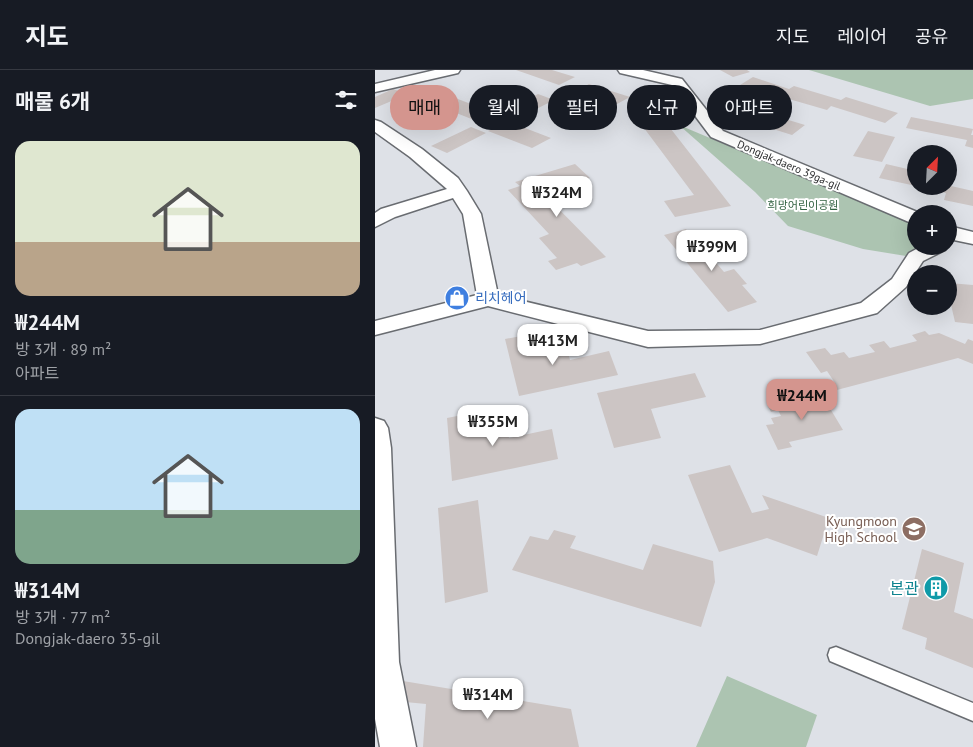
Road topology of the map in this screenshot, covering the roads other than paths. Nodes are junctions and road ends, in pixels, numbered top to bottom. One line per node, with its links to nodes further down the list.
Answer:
1 (453, 70): 3 (street)
2 (625, 70): 6 (street, Dongjak-daero 39ga-gil)
3 (375, 88)
4 (376, 128): 5 (street)
5 (458, 191): 7 (street); 9 (street)
6 (907, 214)
7 (375, 221)
8 (920, 255): 9 (street)
9 (488, 299): 10 (street)
10 (375, 328)
11 (376, 441): 13 (street)
12 (836, 656): 14 (lane)
13 (379, 661): 15 (street)
14 (973, 712)
15 (398, 747)

